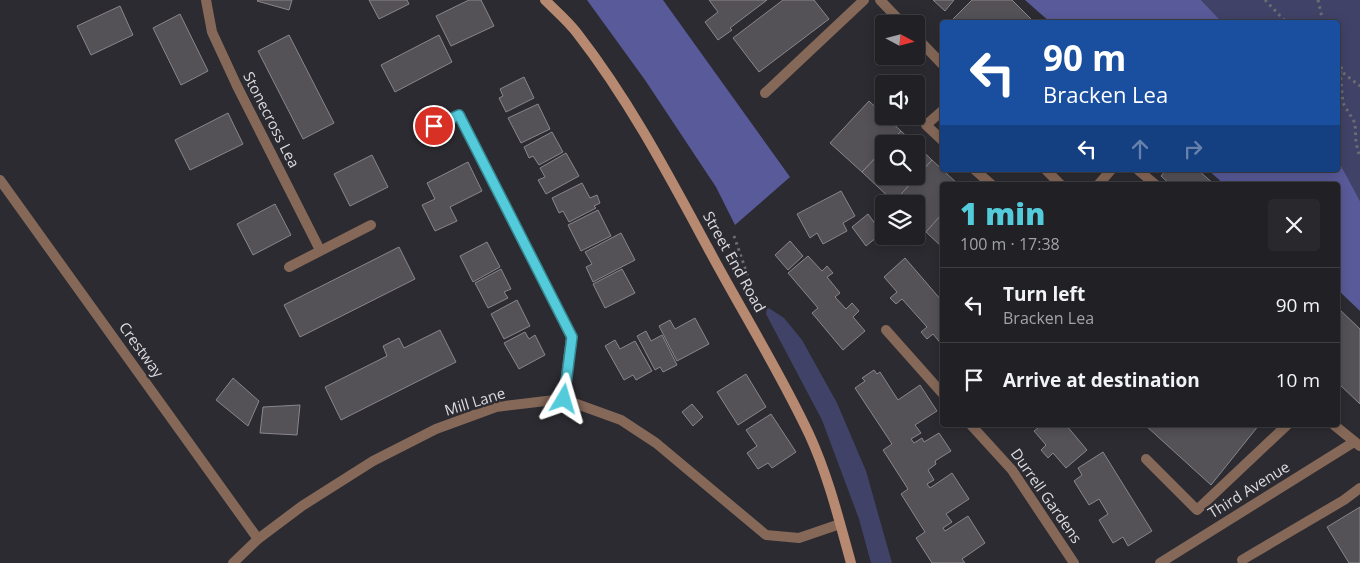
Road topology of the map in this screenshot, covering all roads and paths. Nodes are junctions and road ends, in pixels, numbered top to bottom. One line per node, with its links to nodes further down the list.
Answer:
1 (206, 0): 32 (street, Stonecross Lea)
2 (545, 0): 43 (street, Street End Road)
3 (864, 0): 17 (street)
4 (880, 0): 7 (street)
5 (1265, 0): 8 (path)
6 (1318, 0): 9 (path)
7 (894, 15)
8 (1284, 20)
9 (1323, 20)
10 (925, 47): 11 (street)
11 (940, 62)
12 (1340, 65): 14 (path)
13 (1340, 71): 14 (path)
14 (1345, 75): 16 (path)
15 (1340, 78): 21 (path)
16 (1360, 86)
17 (765, 93)
18 (940, 113): 20 (street)
19 (434, 126): 36 (street)
20 (940, 138)
21 (1360, 158)
22 (977, 172): 27 (street)
23 (1048, 172): 28 (street)
24 (1109, 172): 29 (street)
25 (1140, 172): 30 (street)
26 (0, 180): 44 (street, Crestway)
27 (989, 182)
28 (1057, 182)
29 (1101, 182)
30 (1152, 182)
31 (371, 224): 32 (street)
32 (320, 250): 33 (street)
33 (289, 267)
34 (886, 330): 35 (street)
35 (940, 391)
36 (564, 399): 43 (street, Mill Lane); 44 (street, Mill Lane)
37 (973, 427): 48 (street, Durrell Gardens)
38 (1285, 427): 41 (street)
39 (1336, 427): 40 (street)
40 (1357, 444): 49 (street, Third Avenue)
41 (1146, 459)
42 (1360, 488): 45 (street)
43 (840, 524): 47 (street, Street End Road)
44 (258, 539): 46 (street, Mill Lane)
45 (1242, 560)
46 (233, 563)
47 (852, 563)
48 (1074, 563)
49 (1160, 563)

